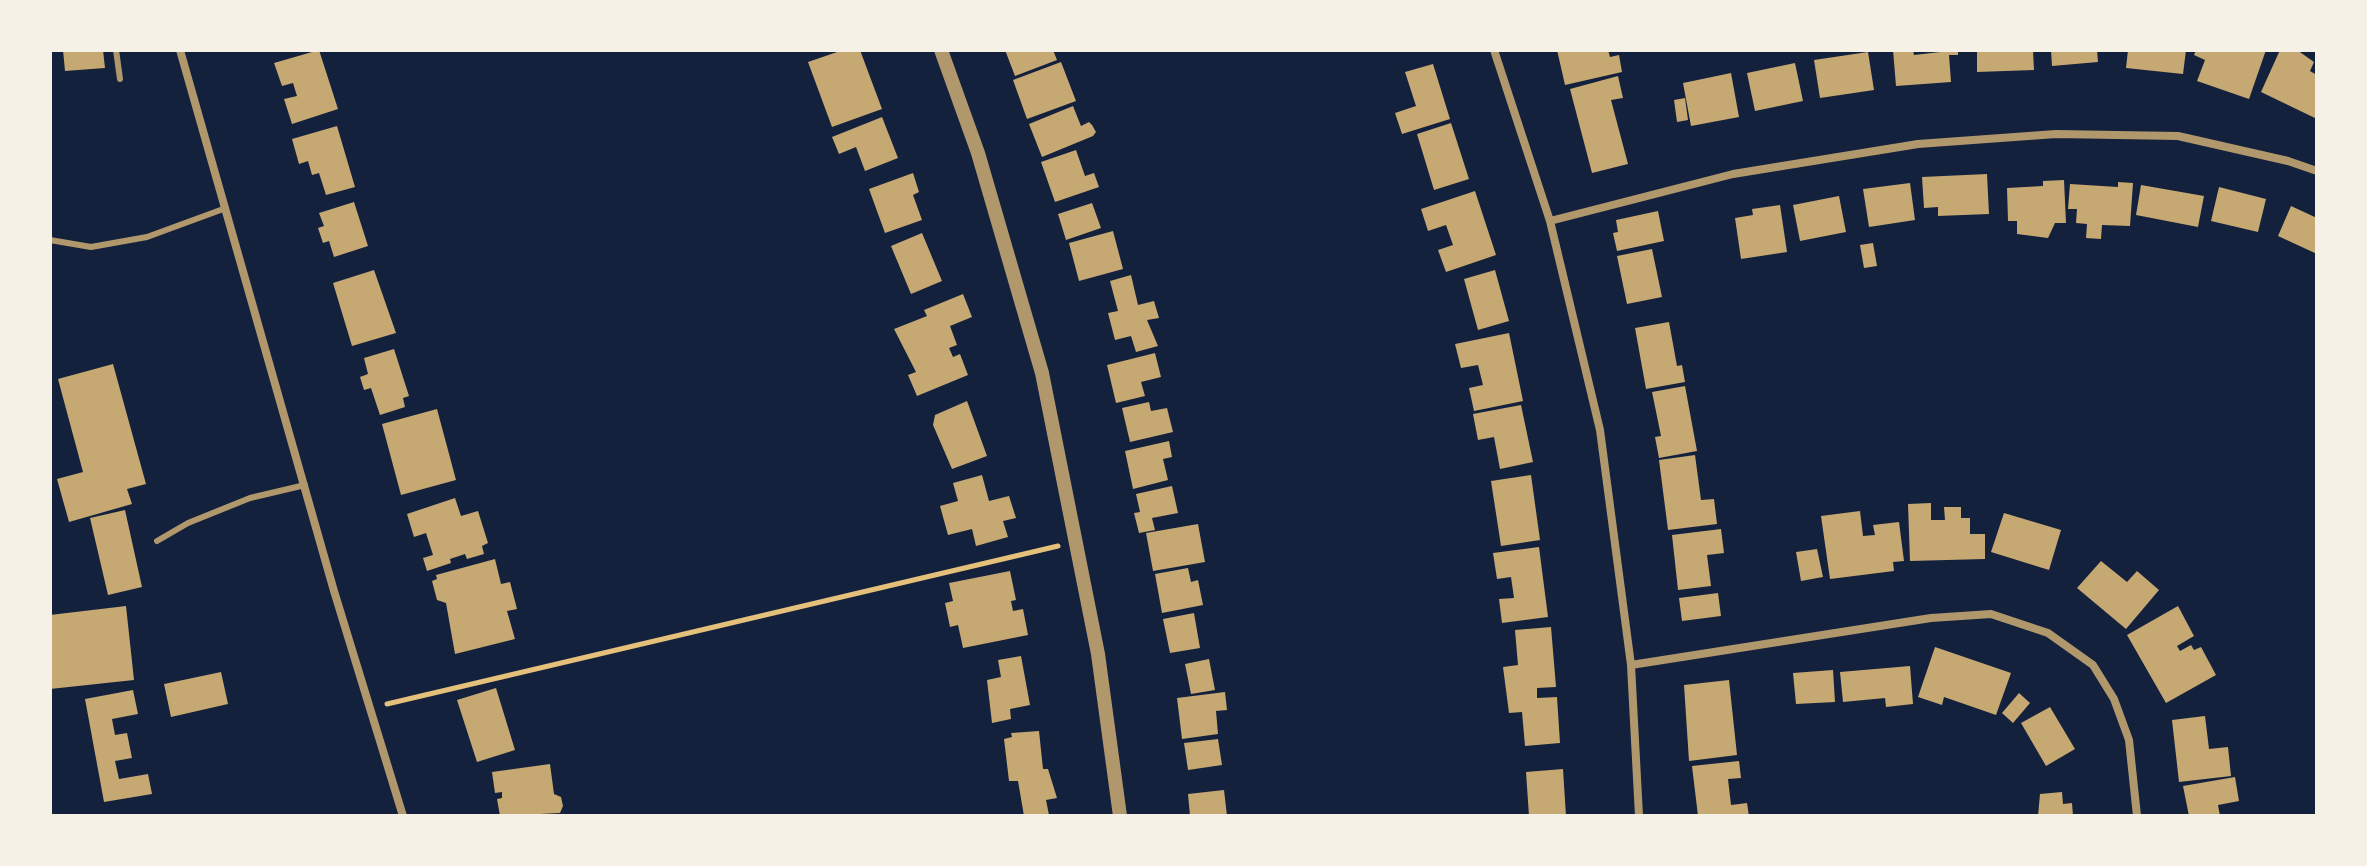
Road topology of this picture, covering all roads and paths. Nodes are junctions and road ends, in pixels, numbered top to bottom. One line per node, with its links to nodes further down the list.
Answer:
1 (116, 50): 5 (lane)
2 (180, 50): 7 (street)
3 (941, 50): 12 (street)
4 (1494, 50): 8 (street)
5 (120, 79)
6 (2317, 171): 8 (street)
7 (226, 208): 9 (lane); 10 (street)
8 (1550, 221): 13 (street)
9 (50, 240)
10 (305, 485): 11 (lane); 14 (street)
11 (157, 541)
12 (1078, 541): 14 (path); 16 (street)
13 (1631, 665): 17 (street); 18 (street)
14 (370, 708): 15 (street)
15 (403, 816)
16 (1120, 816)
17 (1639, 816)
18 (2137, 816)

